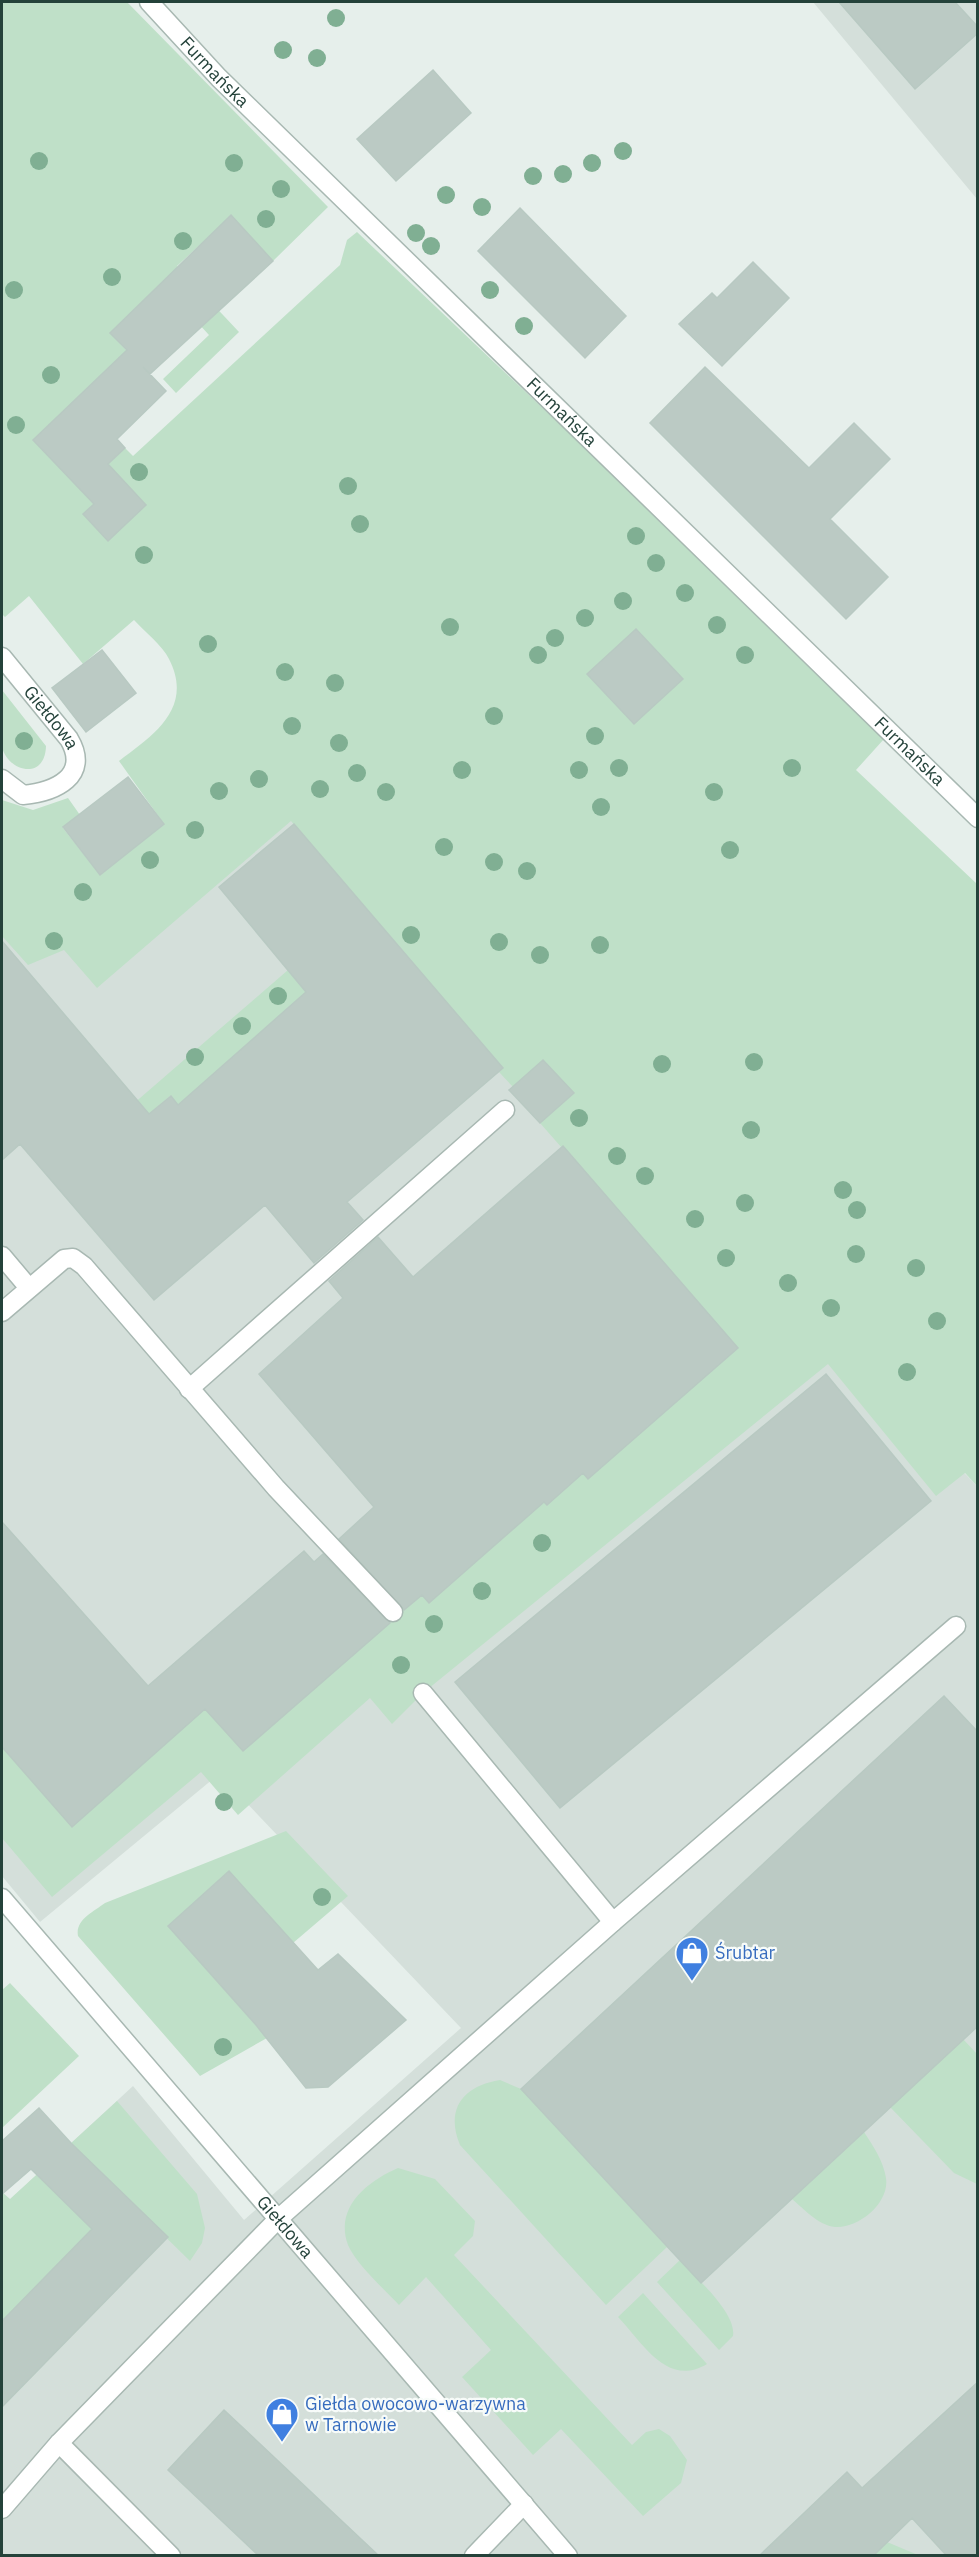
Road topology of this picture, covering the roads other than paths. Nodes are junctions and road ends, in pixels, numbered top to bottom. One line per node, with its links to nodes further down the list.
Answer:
1 (149, 2): 4 (street, Furmańska)
2 (2, 657): 3 (street, Giełdowa)
3 (2, 778)
4 (978, 818)
5 (505, 1110): 9 (street)
6 (2, 1256): 7 (street)
7 (29, 1288): 8 (street); 9 (street)
8 (2, 1311)
9 (189, 1389): 10 (street)
10 (393, 1612)
11 (956, 1626): 14 (street)
12 (423, 1694): 14 (street)
13 (2, 1898): 15 (street, Giełdowa)
14 (613, 1922): 15 (street)
15 (278, 2219): 16 (street); 17 (street, Giełdowa)
16 (59, 2444): 18 (street); 19 (street)
17 (524, 2504): 20 (street); 21 (street, Giełdowa)
18 (2, 2509)
19 (171, 2556)
20 (474, 2556)
21 (568, 2556)

